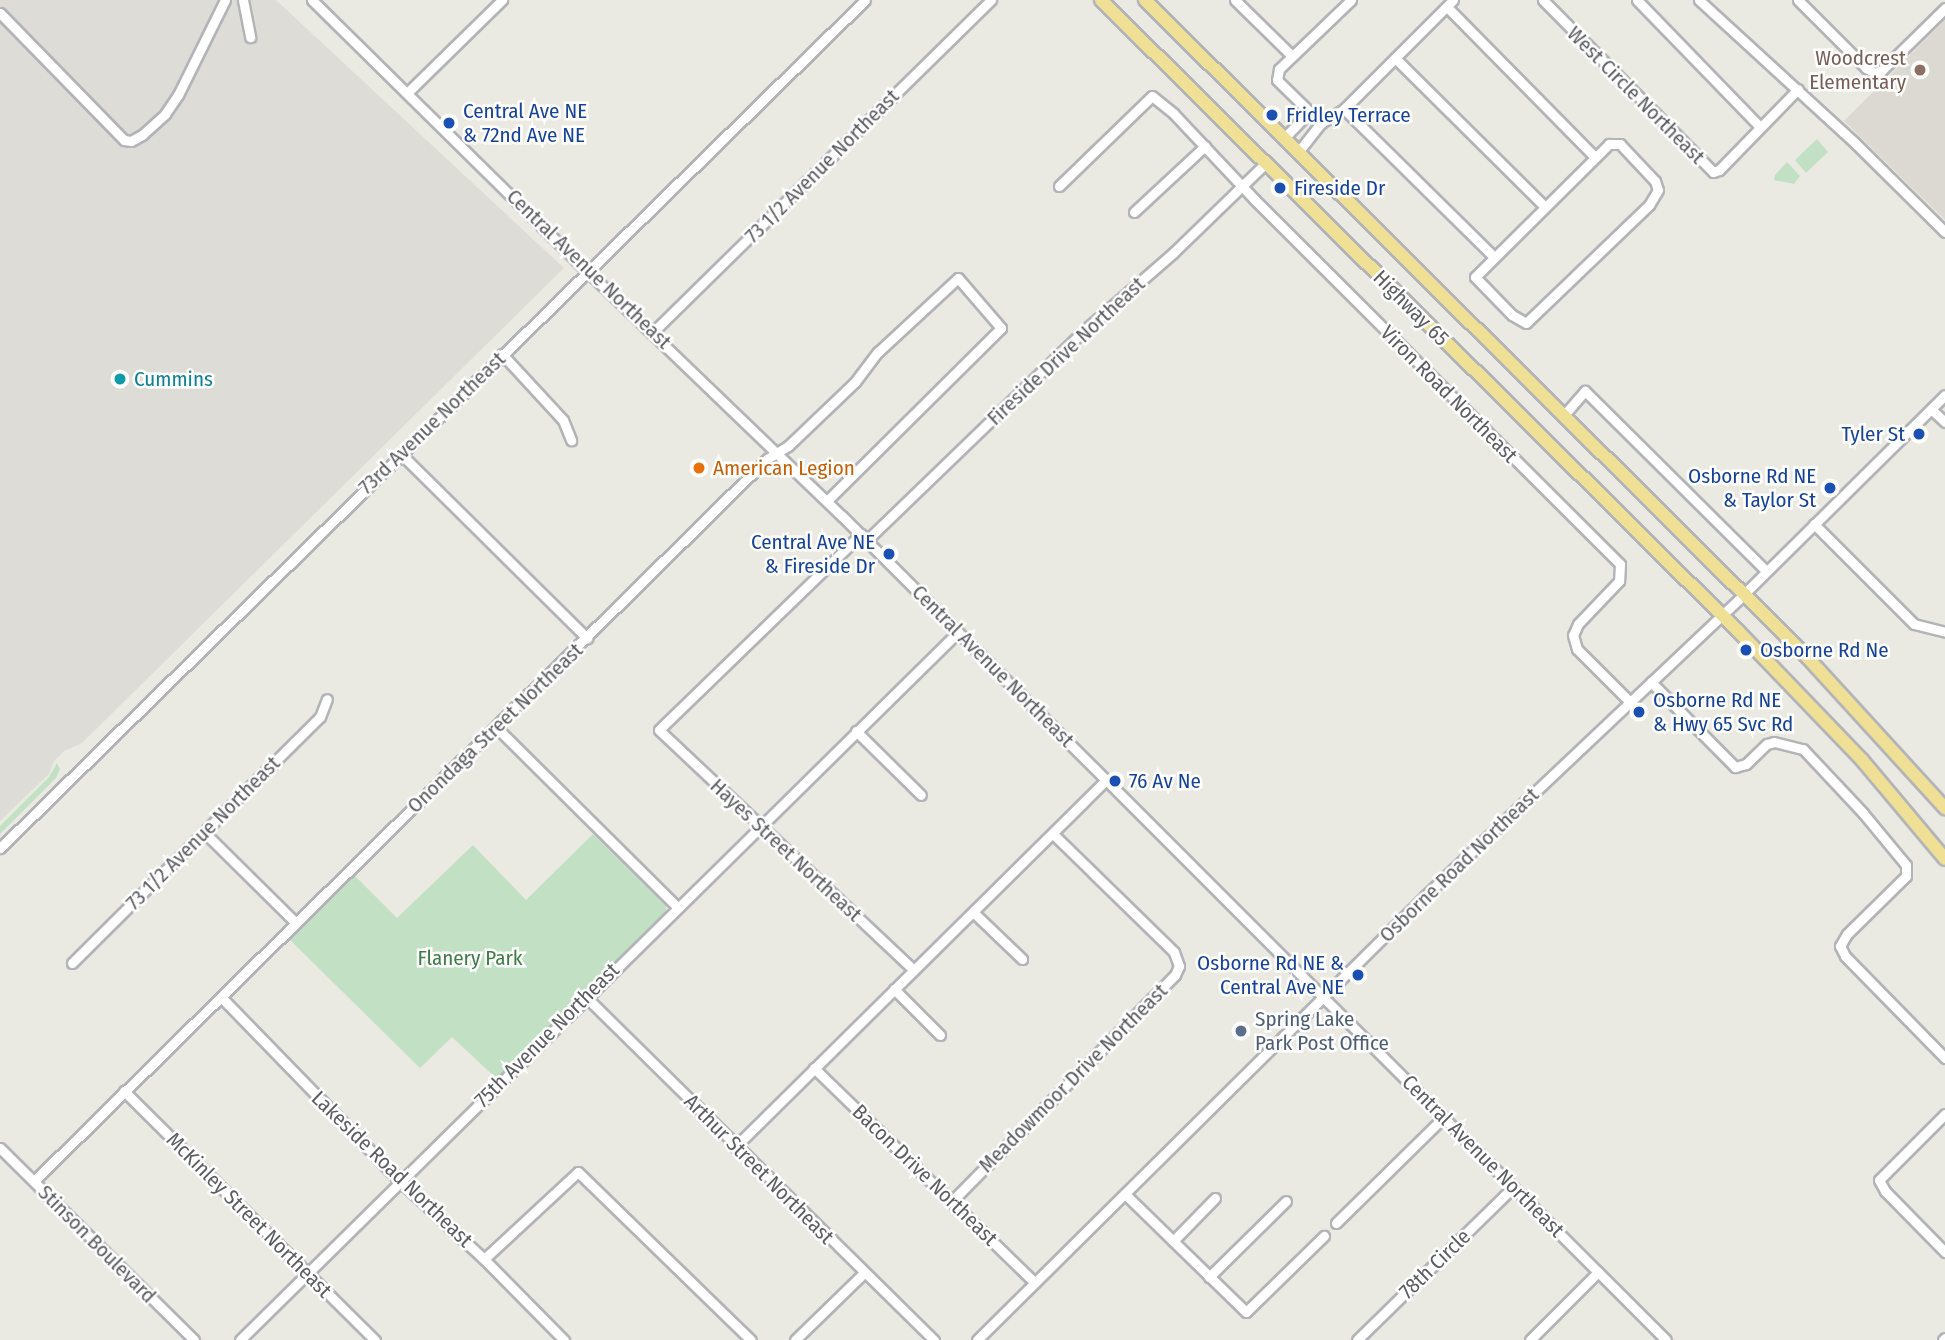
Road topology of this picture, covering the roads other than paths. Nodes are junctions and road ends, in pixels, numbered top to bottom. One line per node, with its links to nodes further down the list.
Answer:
1 (225, 0): 17 (street)
2 (243, 0): 18 (street)
3 (312, 0): 22 (street, Central Avenue Northeast)
4 (502, 0): 22 (street)
5 (865, 0): 38 (street, 73rd Avenue Northeast)
6 (991, 0): 39 (street, 73 1/2 Avenue Northeast)
7 (1101, 0): 31 (highway, Highway 65)
8 (1145, 0): 27 (highway, Highway 65)
9 (1235, 0): 19 (street)
10 (1543, 0): 26 (street, West Circle Northeast)
11 (1637, 0): 26 (street)
12 (1699, 0): 21 (street)
13 (1798, 0): 16 (street)
14 (1344, 2): 19 (street)
15 (1450, 3): 20 (street); 30 (street)
16 (1945, 8)
17 (0, 13)
18 (250, 37)
19 (1292, 56): 24 (street)
20 (1395, 58): 23 (street); 34 (street)
21 (1798, 89): 26 (street, West Circle Northeast); 36 (street)
22 (408, 92): 38 (street, Central Avenue Northeast)
23 (1344, 109): 25 (street); 37 (street)
24 (1309, 112): 25 (street); 27 (street)
25 (1321, 123): 29 (street)
26 (1759, 126)
27 (1285, 137): 29 (highway, Highway 65)
28 (1205, 146): 32 (street, Viron Road Northeast); 33 (street, Viron Road Northeast); 35 (street)
29 (1299, 151): 43 (highway, Highway 65)
30 (1595, 157): 34 (street); 37 (street)
31 (1266, 163): 33 (street, Fireside Drive Northeast); 53 (highway, Highway 65)
32 (1059, 186)
33 (1242, 187): 50 (street, Fireside Drive Northeast); 59 (street, Viron Road Northeast)
34 (1545, 207): 37 (street)
35 (1134, 212)
36 (1945, 232)
37 (1493, 256)
38 (587, 271): 39 (street, Central Avenue Northeast); 40 (street, 73rd Avenue Northeast)
39 (653, 332): 46 (street, Central Avenue Northeast)
40 (502, 354): 45 (street); 47 (street, 73rd Avenue Northeast)
41 (1945, 395): 42 (street, Osborne Road Northeast)
42 (1931, 409): 44 (street); 49 (street, Osborne Road Northeast)
43 (1564, 415): 51 (street); 52 (highway, Highway 65)
44 (1945, 422)
45 (571, 440)
46 (777, 453): 48 (street, Central Avenue Northeast); 48 (street, Onondaga Street Northeast); 56 (street, Onondaga Street Northeast)
47 (401, 454): 56 (street); 69 (street, 73rd Avenue Northeast)
48 (827, 502): 50 (street, Central Avenue Northeast)
49 (1814, 524): 51 (street, Osborne Road Northeast); 55 (street)
50 (864, 537): 54 (street, Central Avenue Northeast); 61 (street, Fireside Drive Northeast)
51 (1766, 571): 52 (street, Osborne Road Northeast)
52 (1743, 594): 53 (street, Osborne Road Northeast); 65 (highway, Highway 65)
53 (1722, 615): 57 (street, Osborne Road Northeast); 70 (highway, Highway 65)
54 (958, 632): 62 (street, 75th Avenue Northeast); 63 (street, Central Avenue Northeast)
55 (1945, 632)
56 (587, 638): 60 (street, Onondaga Street Northeast)
57 (1651, 682): 59 (street, Osborne Road Northeast); 82 (street)
58 (327, 699): 67 (street, 73 1/2 Avenue Northeast)
59 (1630, 702): 80 (street, Osborne Road Northeast)
60 (496, 727): 71 (street); 73 (street, Onondaga Street Northeast)
61 (659, 730): 66 (street, Hayes Street Northeast)
62 (856, 731): 64 (street); 66 (street, 75th Avenue Northeast)
63 (1106, 780): 68 (street); 80 (street, Central Avenue Northeast)
64 (921, 795)
65 (1945, 808)
66 (760, 825): 71 (street, 75th Avenue Northeast); 76 (street, Hayes Street Northeast)
67 (204, 832): 73 (street); 75 (street, 73 1/2 Avenue Northeast)
68 (1052, 833): 72 (street); 94 (street, Meadowmoor Drive Northeast)
69 (0, 848)
70 (1945, 859)
71 (677, 907): 79 (street, 75th Avenue Northeast)
72 (973, 912): 74 (street); 76 (street)
73 (296, 923): 78 (street, Onondaga Street Northeast)
74 (1022, 959)
75 (72, 963)
76 (914, 970): 77 (street)
77 (894, 989): 81 (street); 83 (street)
78 (221, 997): 84 (street, Onondaga Street Northeast); 90 (street, Lakeside Road Northeast)
79 (586, 997): 87 (street, Arthur Street Northeast); 90 (street, 75th Avenue Northeast)
80 (1324, 997): 86 (street, Central Avenue Northeast); 92 (street, Osborne Road Northeast)
81 (940, 1035)
82 (1945, 1058)
83 (814, 1068): 87 (street); 94 (street, Bacon Drive Northeast)
84 (124, 1090): 89 (street, Onondaga Street Northeast); 102 (street, McKinley Street Northeast)
85 (1945, 1114): 99 (street)
86 (1444, 1117): 91 (street, Central Avenue Northeast); 96 (street)
87 (734, 1147): 103 (street, Arthur Street Northeast)
88 (0, 1148): 89 (street, Stinson Boulevard)
89 (34, 1181): 106 (street, Stinson Boulevard)
90 (400, 1181): 100 (street, Lakeside Road Northeast); 102 (street, 75th Avenue Northeast)
91 (1513, 1187): 101 (street, Central Avenue Northeast); 114 (street, 78th Circle)
92 (1125, 1194): 98 (street); 105 (street, Osborne Road Northeast)
93 (1215, 1198): 98 (street)
94 (953, 1200): 105 (street, Bacon Drive Northeast)
95 (1286, 1202): 104 (street)
96 (1336, 1223)
97 (1324, 1236): 104 (street)
98 (1173, 1241): 104 (street)
99 (1945, 1252)
100 (484, 1259): 109 (street, Lakeside Road Northeast); 110 (street)
101 (1598, 1272): 115 (street); 116 (street, Central Avenue Northeast)
102 (307, 1273): 107 (street, 75th Avenue Northeast); 108 (street, McKinley Street Northeast)
103 (864, 1273): 111 (street); 112 (street, Arthur Street Northeast)
104 (1209, 1277)
105 (1035, 1283): 113 (street, Osborne Road Northeast)
106 (194, 1340)
107 (240, 1340)
108 (374, 1340)
109 (564, 1340)
110 (751, 1340)
111 (795, 1340)
112 (933, 1340)
113 (977, 1340)
114 (1357, 1340)
115 (1530, 1340)
116 (1666, 1340)

